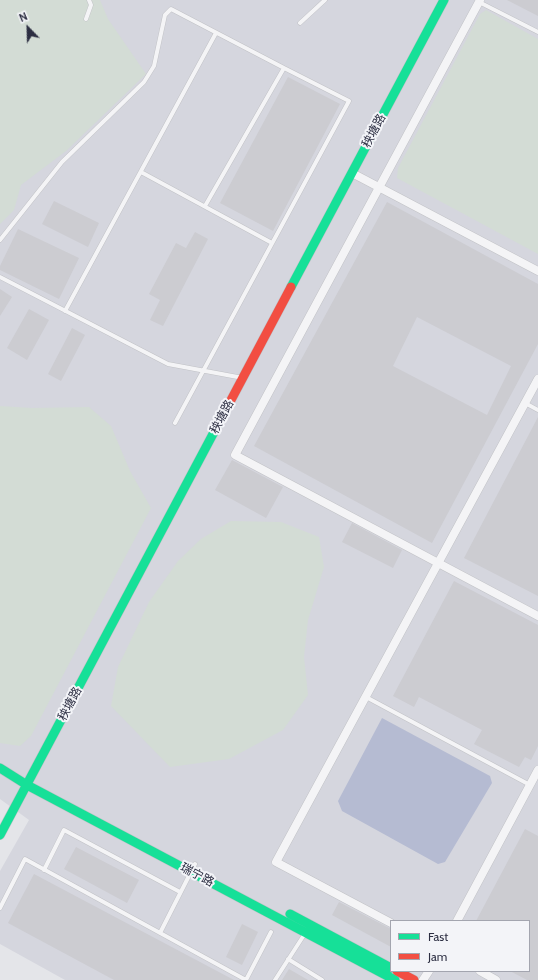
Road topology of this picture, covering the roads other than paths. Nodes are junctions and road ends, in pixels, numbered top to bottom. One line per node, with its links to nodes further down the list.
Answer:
1 (90, 0): 5 (lane)
2 (325, 0): 6 (lane)
3 (444, 0): 11 (main road, 秧塘路)
4 (480, 1): 7 (lane); 12 (street)
5 (86, 19)
6 (300, 23)
7 (538, 32)
8 (216, 33): 9 (lane); 10 (lane); 14 (lane)
9 (284, 68): 13 (lane); 15 (lane)
10 (141, 172): 13 (lane); 18 (lane)
11 (352, 173): 12 (street); 20 (main road, 秧塘路)
12 (379, 187): 16 (street); 25 (street)
13 (205, 206): 15 (lane)
14 (0, 240)
15 (272, 243): 19 (lane)
16 (538, 271)
17 (0, 278): 18 (lane)
18 (65, 311): 19 (lane)
19 (204, 369): 20 (lane); 24 (lane)
20 (243, 378): 31 (main road, 秧塘路)
21 (538, 379): 22 (street)
22 (525, 403): 23 (lane); 25 (street)
23 (538, 410)
24 (175, 423)
25 (438, 564): 26 (street); 27 (street)
26 (538, 616)
27 (366, 697): 32 (lane); 39 (street)
28 (0, 759): 31 (main road, 瑞宁路)
29 (0, 768): 31 (main road, 瑞宁路)
30 (538, 770): 32 (street)
31 (29, 781): 33 (main road, 秧塘路); 34 (main road, 瑞宁路)
32 (530, 785): 38 (street)
33 (0, 835)
34 (193, 868): 36 (lane); 42 (main road, 瑞宁路); 44 (main road, 瑞宁路)
35 (44, 870): 36 (lane); 37 (lane); 41 (lane)
36 (180, 892): 41 (lane)
37 (0, 908)
38 (458, 920)
39 (390, 922)
40 (270, 932): 47 (lane)
41 (160, 933): 47 (lane)
42 (306, 933): 43 (lane); 50 (main road, 瑞宁路)
43 (288, 959): 48 (lane); 49 (lane)
44 (390, 967)
45 (400, 972): 51 (main road)
46 (482, 972): 52 (street)
47 (246, 980)
48 (275, 980)
49 (322, 980)
50 (395, 980)
51 (414, 980)
52 (496, 980)

